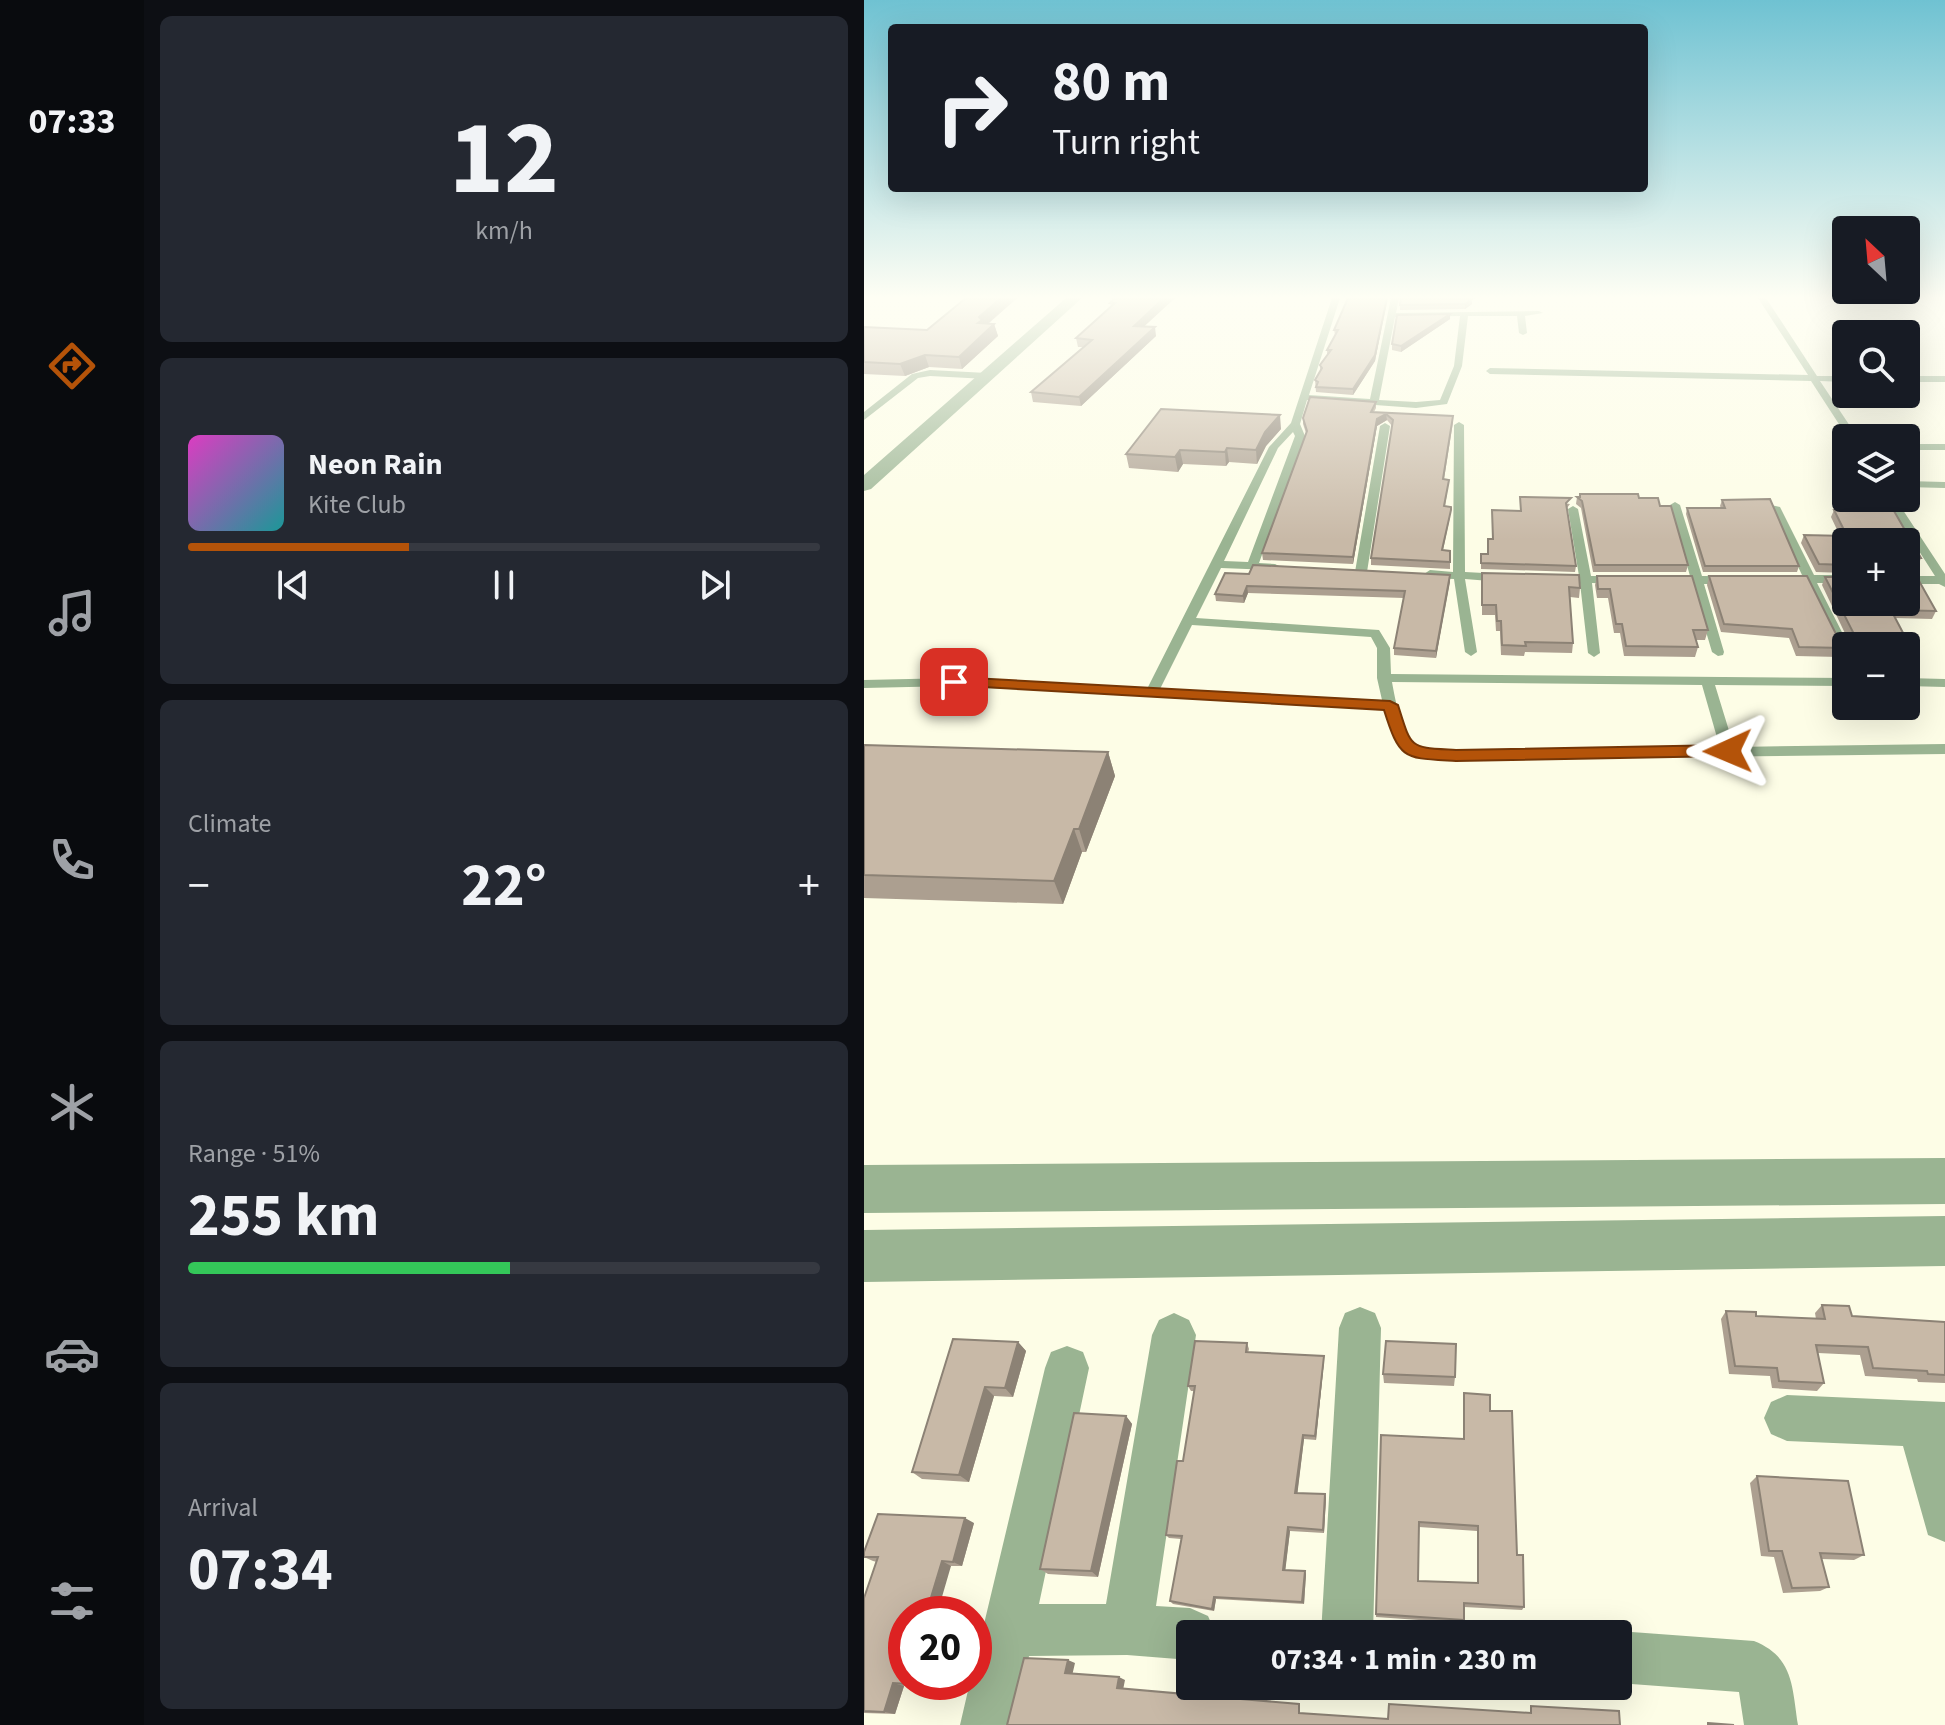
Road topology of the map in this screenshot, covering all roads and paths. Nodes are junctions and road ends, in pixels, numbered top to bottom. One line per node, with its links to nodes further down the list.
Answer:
1 (912, 378): 13 (lane)
2 (984, 378): 21 (street)
3 (1310, 378): 11 (lane)
4 (1379, 378): 12 (lane)
5 (1453, 378): 12 (lane)
6 (1792, 378): 7 (lane)
7 (1812, 379): 8 (lane); 15 (lane)
8 (1832, 379)
9 (1920, 379): 10 (lane)
10 (1945, 379)
11 (1304, 397): 12 (lane); 14 (lane)
12 (1374, 401)
13 (864, 417)
14 (1295, 424): 29 (lane); 30 (lane)
15 (1843, 424)
16 (1459, 425): 36 (lane)
17 (1385, 426): 33 (lane)
18 (1920, 447): 19 (lane)
19 (1945, 447)
20 (1920, 484): 22 (lane)
21 (864, 485)
22 (1945, 485)
23 (1675, 505): 45 (lane)
24 (1775, 507): 40 (lane)
25 (1573, 509): 42 (lane)
26 (1899, 512): 27 (lane)
27 (1929, 558): 28 (lane); 48 (lane)
28 (1945, 558)
29 (1217, 564): 30 (lane); 49 (lane)
30 (1252, 566): 31 (lane)
31 (1283, 568)
32 (1345, 571): 33 (lane)
33 (1361, 572): 34 (lane)
34 (1375, 572)
35 (1417, 574): 36 (lane)
36 (1459, 576): 37 (lane); 51 (lane)
37 (1514, 578)
38 (1543, 579): 42 (lane)
39 (1780, 579): 40 (lane)
40 (1808, 579): 41 (lane); 50 (lane)
41 (1832, 579)
42 (1586, 580): 43 (lane); 53 (lane)
43 (1633, 580)
44 (1664, 580): 45 (lane)
45 (1695, 580): 46 (lane); 52 (lane)
46 (1738, 580)
47 (1920, 581): 48 (lane)
48 (1944, 582)
49 (1189, 621): 54 (lane); 60 (lane)
50 (1835, 632)
51 (1471, 652)
52 (1718, 652)
53 (1594, 653)
54 (1384, 678): 55 (lane); 61 (lane)
55 (1707, 680): 56 (lane); 63 (lane)
56 (1832, 682)
57 (1920, 682): 58 (lane)
58 (1945, 683)
59 (864, 684): 60 (lane)
60 (1151, 693): 61 (lane)
61 (1390, 705): 63 (lane)
62 (1945, 749): 63 (lane)
63 (1728, 751)
64 (1945, 1181): 65 (street)
65 (864, 1189)
66 (1945, 1241): 67 (street)
67 (864, 1256)
68 (1360, 1328): 74 (street)
69 (1174, 1335): 75 (street)
70 (1067, 1368): 76 (street)
71 (1787, 1418): 72 (street)
72 (1933, 1424): 73 (street)
73 (1945, 1518)
74 (1348, 1620)
75 (1127, 1629): 76 (street); 77 (street)
76 (1010, 1630): 79 (street)
77 (1176, 1633)
78 (1632, 1658): 80 (street)
79 (987, 1725)
80 (1771, 1725)

